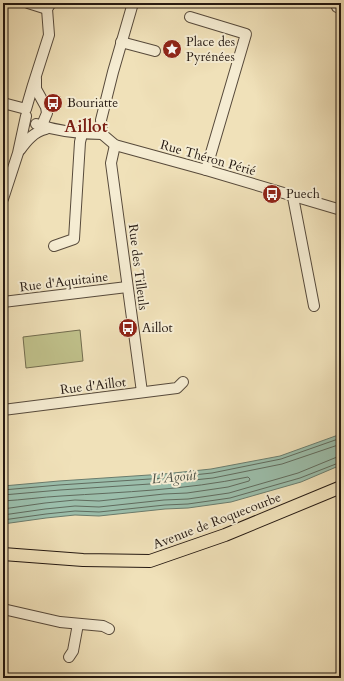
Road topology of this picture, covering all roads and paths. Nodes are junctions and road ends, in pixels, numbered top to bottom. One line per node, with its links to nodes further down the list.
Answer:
1 (28, 3): 3 (street)
2 (133, 3): 5 (street)
3 (49, 6): 7 (street)
4 (190, 17): 16 (street)
5 (122, 42): 6 (street); 13 (street)
6 (155, 51)
7 (37, 75): 9 (street); 10 (street)
8 (3, 103): 9 (street)
9 (26, 113): 10 (street); 10 (street); 15 (street)
10 (44, 120): 11 (street); 11 (street); 15 (street)
11 (70, 131): 12 (street)
12 (82, 134): 13 (street); 20 (street)
13 (102, 134): 14 (street, Rue Théron Périé)
14 (115, 146): 16 (street, Rue Théron Périé); 21 (street, Rue des Tilleuls)
15 (18, 153): 18 (street)
16 (206, 170): 17 (street, Rue Théron Périé)
17 (292, 197): 19 (street, Rue Théron Périé); 23 (street)
18 (3, 199)
19 (340, 207)
20 (54, 246)
21 (128, 287): 22 (street, Rue d'Aquitaine); 24 (street, Rue des Tilleuls)
22 (3, 302)
23 (314, 306)
24 (139, 378): 26 (street, Rue des Tilleuls); 27 (street)
25 (183, 382): 26 (street, Rue d'Aillot)
26 (142, 392): 27 (street, Rue d'Aillot)
27 (124, 395): 28 (street, Rue d'Aillot)
28 (3, 410)
29 (341, 487): 30 (main road, Avenue de Roquecourbe)
30 (3, 554)
31 (3, 609): 32 (street)
32 (78, 624): 33 (street); 34 (street)
33 (109, 629)
34 (69, 657)

